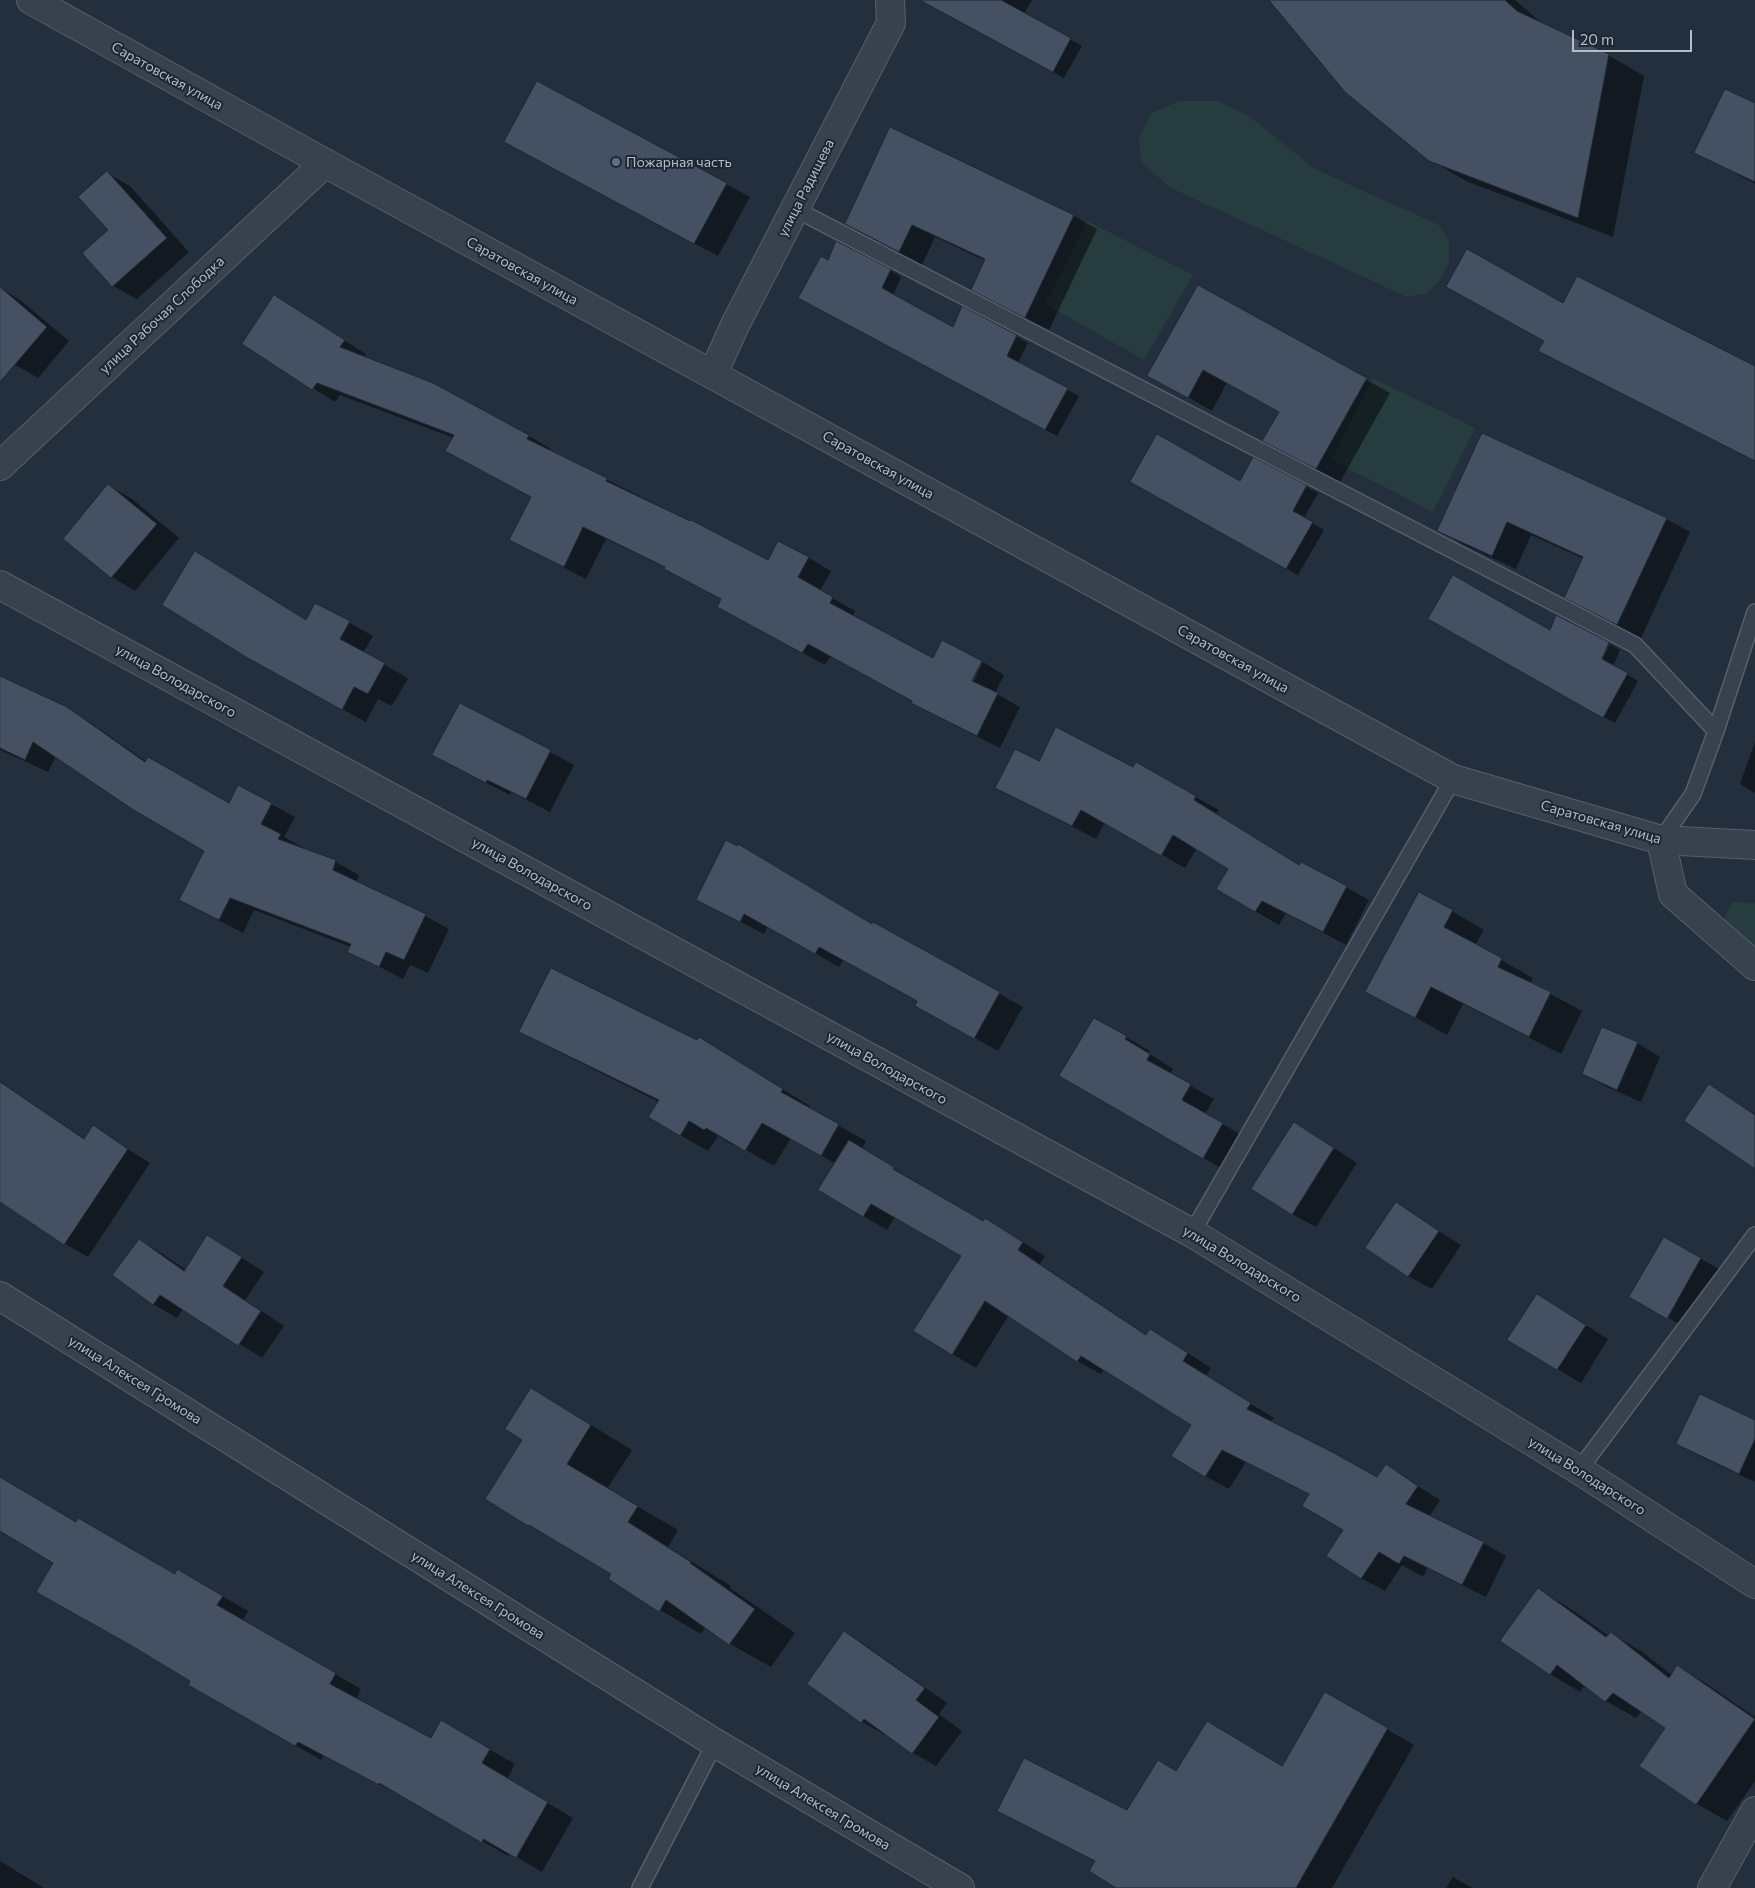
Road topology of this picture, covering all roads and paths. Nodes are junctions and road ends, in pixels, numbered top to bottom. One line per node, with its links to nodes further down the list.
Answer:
1 (30, 0): 3 (street, Саратовская улица)
2 (890, 0): 4 (street, улица Радищева)
3 (325, 163): 5 (street, Саратовская улица); 6 (street, улица Рабочая Слободка)
4 (795, 209): 5 (street, улица Радищева); 9 (lane)
5 (713, 374): 10 (street, Саратовская улица)
6 (0, 466)
7 (0, 585): 14 (street, улица Володарского)
8 (1755, 612): 9 (lane)
9 (1716, 731): 11 (lane)
10 (1453, 778): 11 (street, Саратовская улица); 14 (lane)
11 (1661, 840): 12 (street, Саратовская улица); 13 (street)
12 (1755, 845)
13 (1755, 966)
14 (1192, 1233): 17 (street, улица Володарского)
15 (1755, 1236): 17 (lane)
16 (0, 1296): 19 (street, улица Алексея Громова)
17 (1579, 1470): 18 (street, улица Володарского)
18 (1755, 1584)
19 (715, 1743): 21 (lane); 22 (street, улица Алексея Громова)
20 (1755, 1811): 23 (street)
21 (640, 1888)
22 (960, 1888)
23 (1712, 1888)

